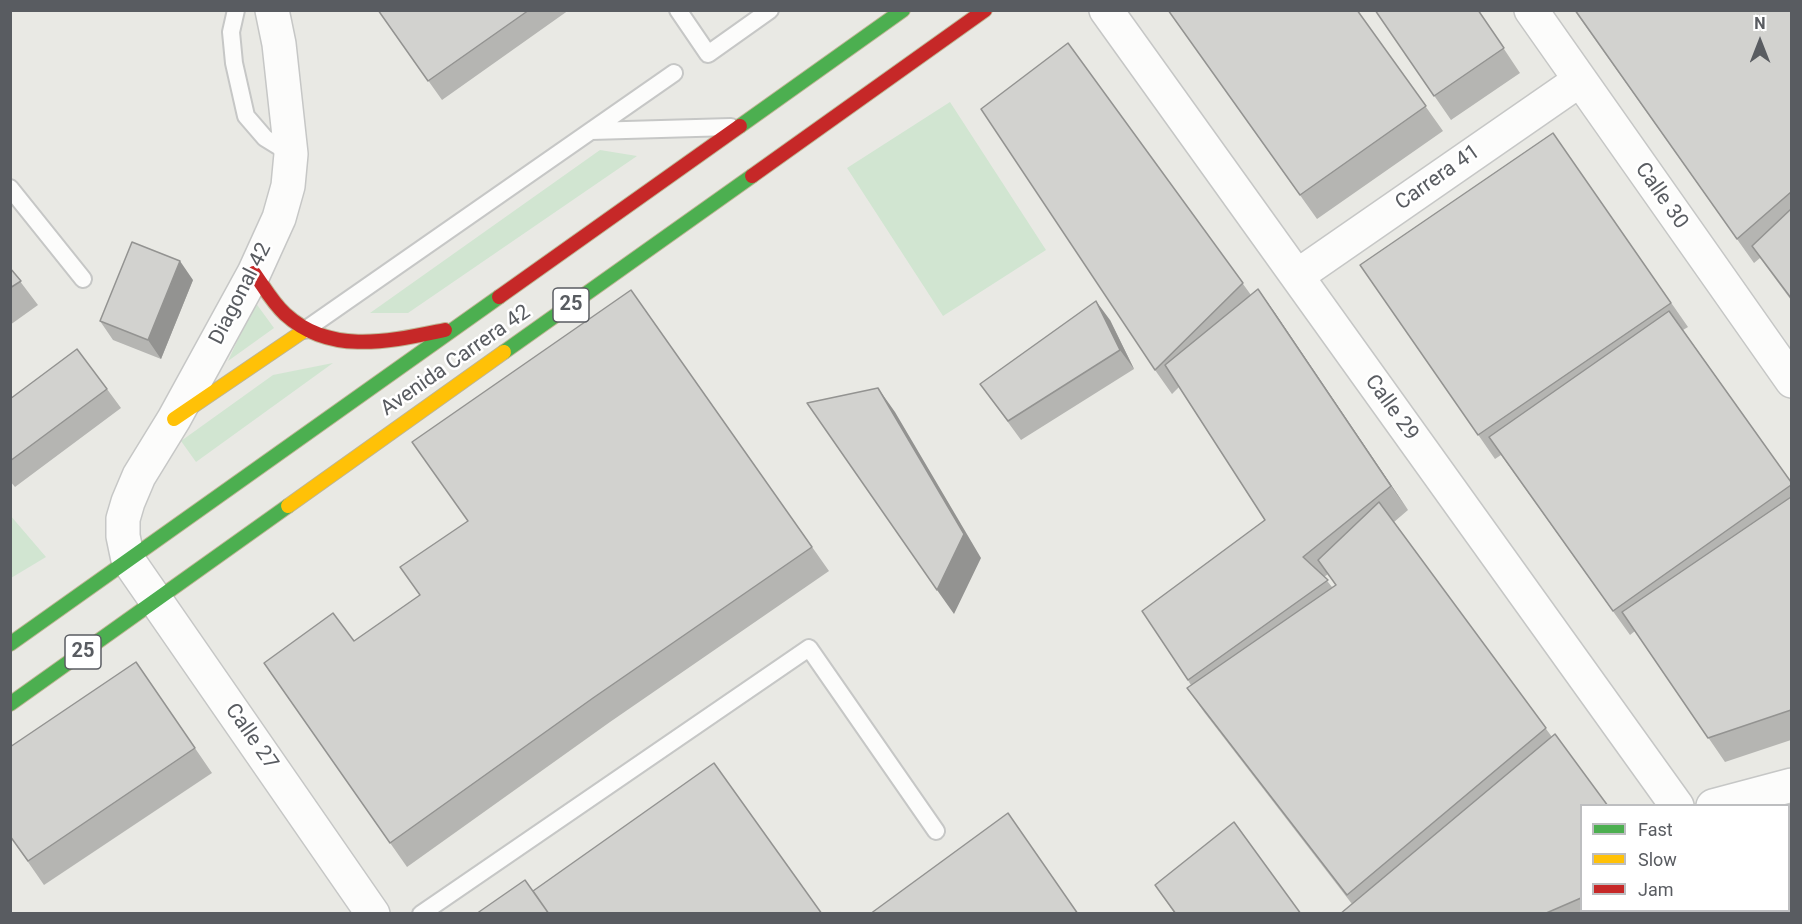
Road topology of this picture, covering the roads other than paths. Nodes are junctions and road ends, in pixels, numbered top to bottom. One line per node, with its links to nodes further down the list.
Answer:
1 (236, 10): 13 (lane)
2 (272, 10): 13 (street, Diagonal 42)
3 (678, 10): 4 (lane)
4 (770, 10)
5 (903, 10): 11 (highway, Avenida Carrera 42 / 25)
6 (985, 10): 23 (highway, Avenida Carrera 42 / 25)
7 (1531, 10): 10 (street, Calle 30)
8 (1113, 13): 16 (street, Calle 29)
9 (674, 73): 12 (lane)
10 (1580, 80): 16 (street, Carrera 41); 20 (street, Calle 30)
11 (740, 127): 12 (lane); 18 (highway, Avenida Carrera 42 / 25)
12 (591, 131): 19 (lane)
13 (291, 154): 15 (street, Diagonal 42)
14 (10, 188): 17 (lane)
15 (254, 273): 19 (highway); 21 (street, Diagonal 42)
16 (1297, 276): 29 (street, Calle 29)
17 (83, 279)
18 (455, 328): 19 (highway); 22 (highway, Avenida Carrera 42 / 25)
19 (305, 330): 21 (highway)
20 (1791, 381)
21 (174, 419): 22 (street, Diagonal 42)
22 (129, 560): 23 (street, Calle 27); 24 (highway, Avenida Carrera 42 / 25)
23 (156, 600): 27 (highway, Avenida Carrera 42 / 25); 32 (street, Calle 27)
24 (39, 624): 25 (lane); 26 (highway, Avenida Carrera 42 / 25)
25 (10, 633)
26 (10, 644)
27 (10, 704)
28 (1791, 785): 30 (street)
29 (1676, 804)
30 (1720, 804)
31 (936, 831): 33 (lane)
32 (374, 914)
33 (421, 914)

